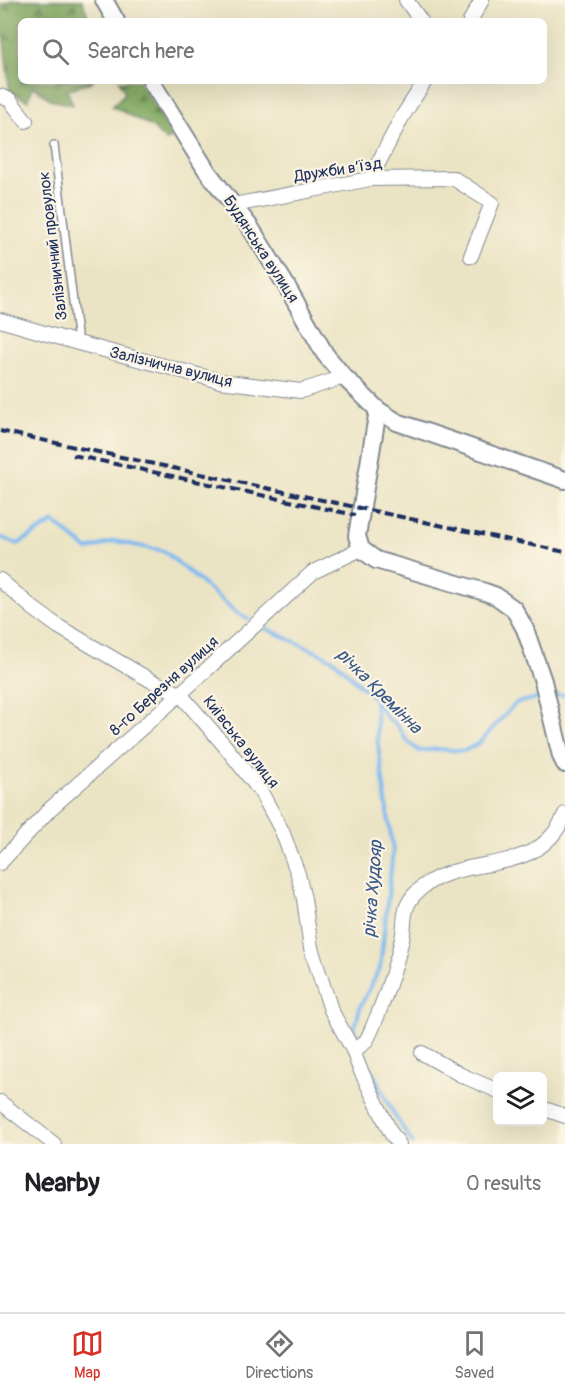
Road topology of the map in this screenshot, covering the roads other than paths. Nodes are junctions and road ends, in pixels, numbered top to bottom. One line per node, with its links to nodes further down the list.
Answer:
1 (104, 0): 4 (street)
2 (406, 0): 5 (street)
3 (482, 0): 6 (street)
4 (114, 18)
5 (419, 18)
6 (472, 18)
7 (153, 84): 13 (street, Будянська вулиця)
8 (422, 84): 12 (street)
9 (0, 96): 10 (street)
10 (26, 121)
11 (54, 145): 16 (lane, Залізничний провулок)
12 (370, 179): 13 (street, Дружби в’їзд); 14 (street, Дружби в’їзд)
13 (234, 205): 17 (street, Будянська вулиця)
14 (471, 256)
15 (0, 320): 16 (street, Залізнична вулиця)
16 (78, 343): 17 (street, Залізнична вулиця)
17 (344, 377): 18 (street, Будянська вулиця)
18 (378, 410): 19 (street); 20 (street)
19 (565, 480)
20 (361, 549): 22 (street, 8-го Березня вулиця); 23 (street)
21 (0, 580): 22 (street, Київська вулиця)
22 (180, 694): 25 (street, 8-го Березня вулиця); 26 (street, Київська вулиця)
23 (565, 764)
24 (565, 814): 26 (street)
25 (0, 863)
26 (353, 1050): 33 (street, Київська вулиця)
27 (422, 1053): 28 (street)
28 (493, 1089)
29 (0, 1102): 32 (street)
30 (547, 1109): 31 (street)
31 (565, 1116)
32 (54, 1144)
33 (399, 1144)

